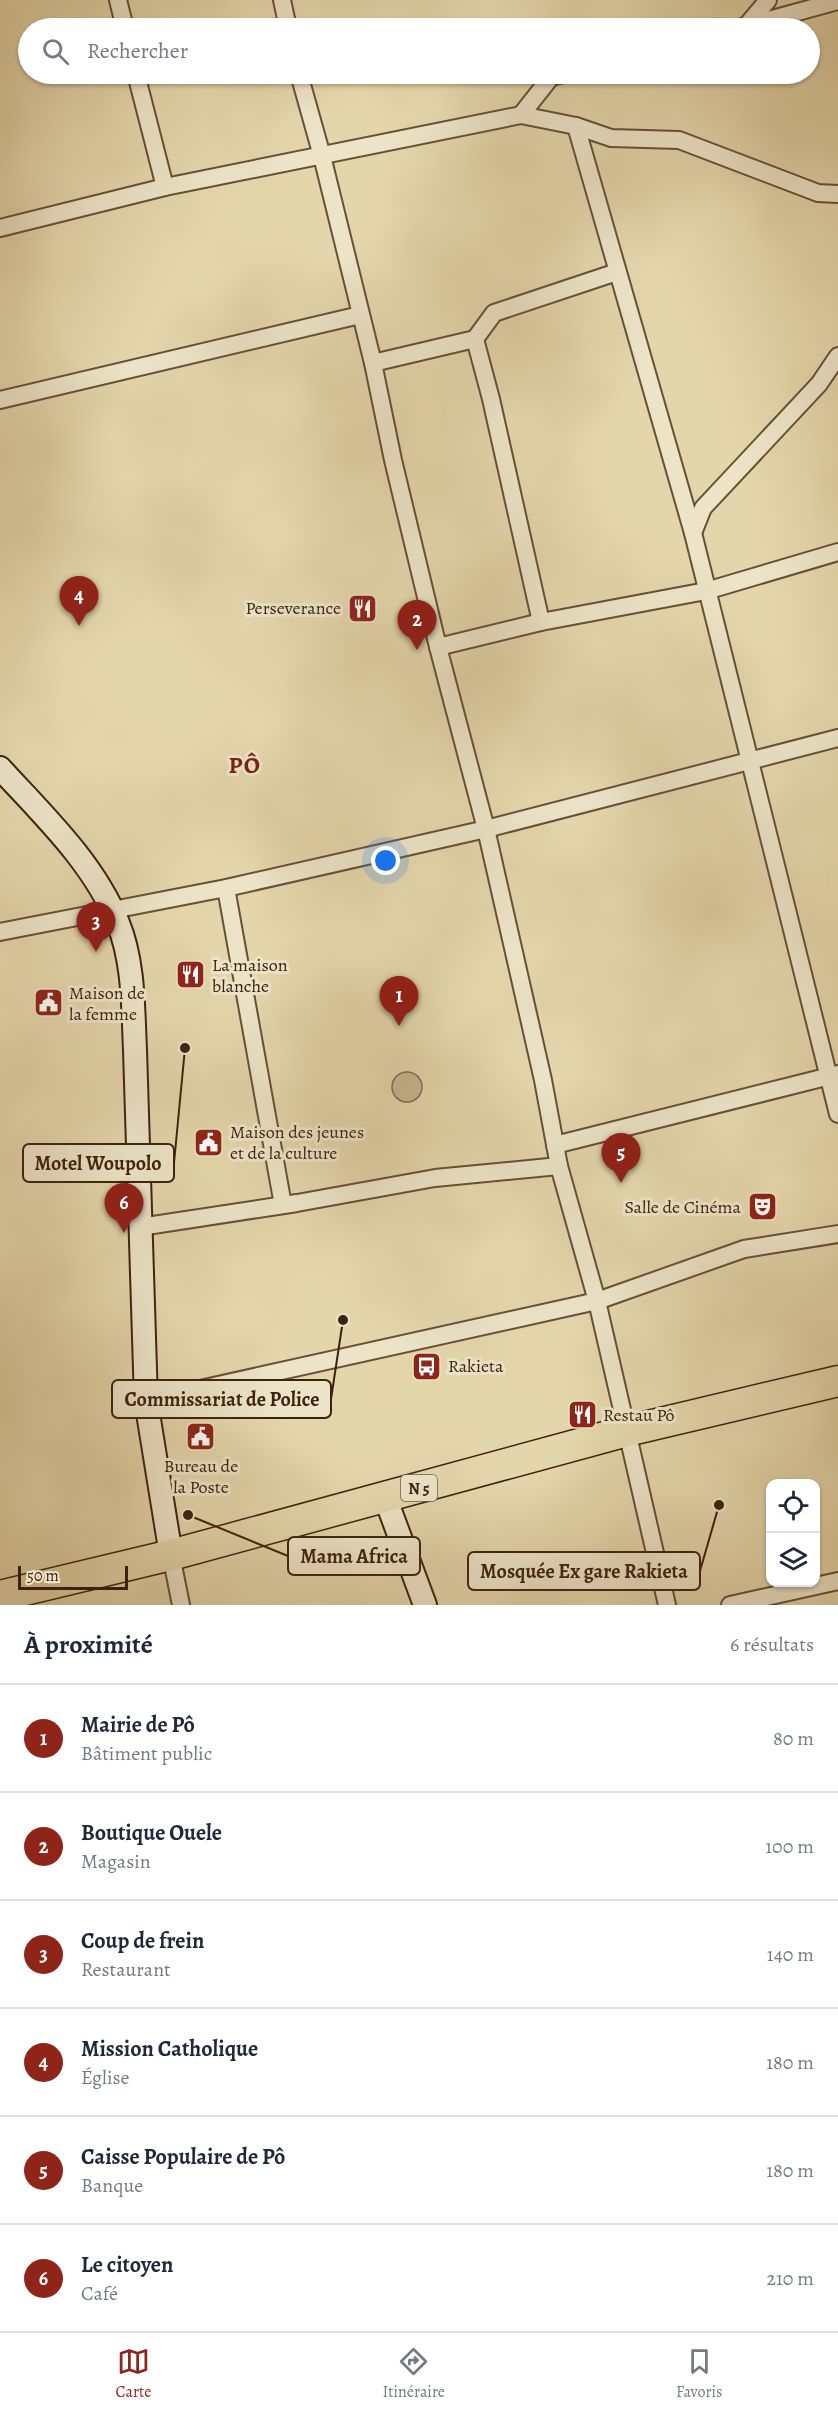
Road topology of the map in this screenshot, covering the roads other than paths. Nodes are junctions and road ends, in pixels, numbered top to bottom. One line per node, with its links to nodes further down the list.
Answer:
1 (118, 0): 5 (street)
2 (282, 0): 6 (street)
3 (768, 0): 7 (street)
4 (838, 1): 8 (street)
5 (122, 18)
6 (286, 18)
7 (751, 18)
8 (776, 18)
9 (139, 84): 15 (street)
10 (302, 84): 14 (street)
11 (545, 84): 12 (street)
12 (521, 115): 13 (street); 14 (street)
13 (576, 126): 16 (street); 18 (street)
14 (322, 156): 15 (street); 19 (street)
15 (165, 187): 17 (street)
16 (838, 194)
17 (0, 228)
18 (617, 272): 20 (street); 24 (street)
19 (360, 315): 22 (street); 23 (street)
20 (475, 339): 22 (street); 27 (street)
21 (838, 356): 24 (street)
22 (373, 363): 28 (street)
23 (0, 400)
24 (693, 532): 26 (street)
25 (838, 552): 26 (street)
26 (706, 591): 27 (street); 30 (street)
27 (541, 622): 28 (street)
28 (438, 647): 32 (street)
29 (838, 738): 30 (street)
30 (748, 761): 32 (street); 36 (street)
31 (0, 768): 34 (main road)
32 (486, 829): 33 (street); 38 (street)
33 (226, 888): 34 (street); 40 (street)
34 (111, 910): 35 (street); 41 (main road)
35 (0, 932)
36 (834, 1075): 37 (street); 38 (street)
37 (838, 1114)
38 (555, 1145): 39 (street)
39 (559, 1166): 40 (street); 43 (street)
40 (283, 1205): 41 (street)
41 (140, 1227): 45 (main road)
42 (838, 1233): 43 (street)
43 (597, 1301): 45 (street); 46 (street)
44 (838, 1382): 46 (highway, N 5)
45 (146, 1401): 48 (main road)
46 (627, 1431): 47 (highway, N 5); 53 (street)
47 (385, 1497): 48 (highway, N 5); 52 (main road)
48 (171, 1555): 50 (highway, N 5); 51 (street)
49 (838, 1581): 54 (street)
50 (0, 1596)
51 (181, 1605)
52 (425, 1605)
53 (668, 1605)
54 (730, 1605)

